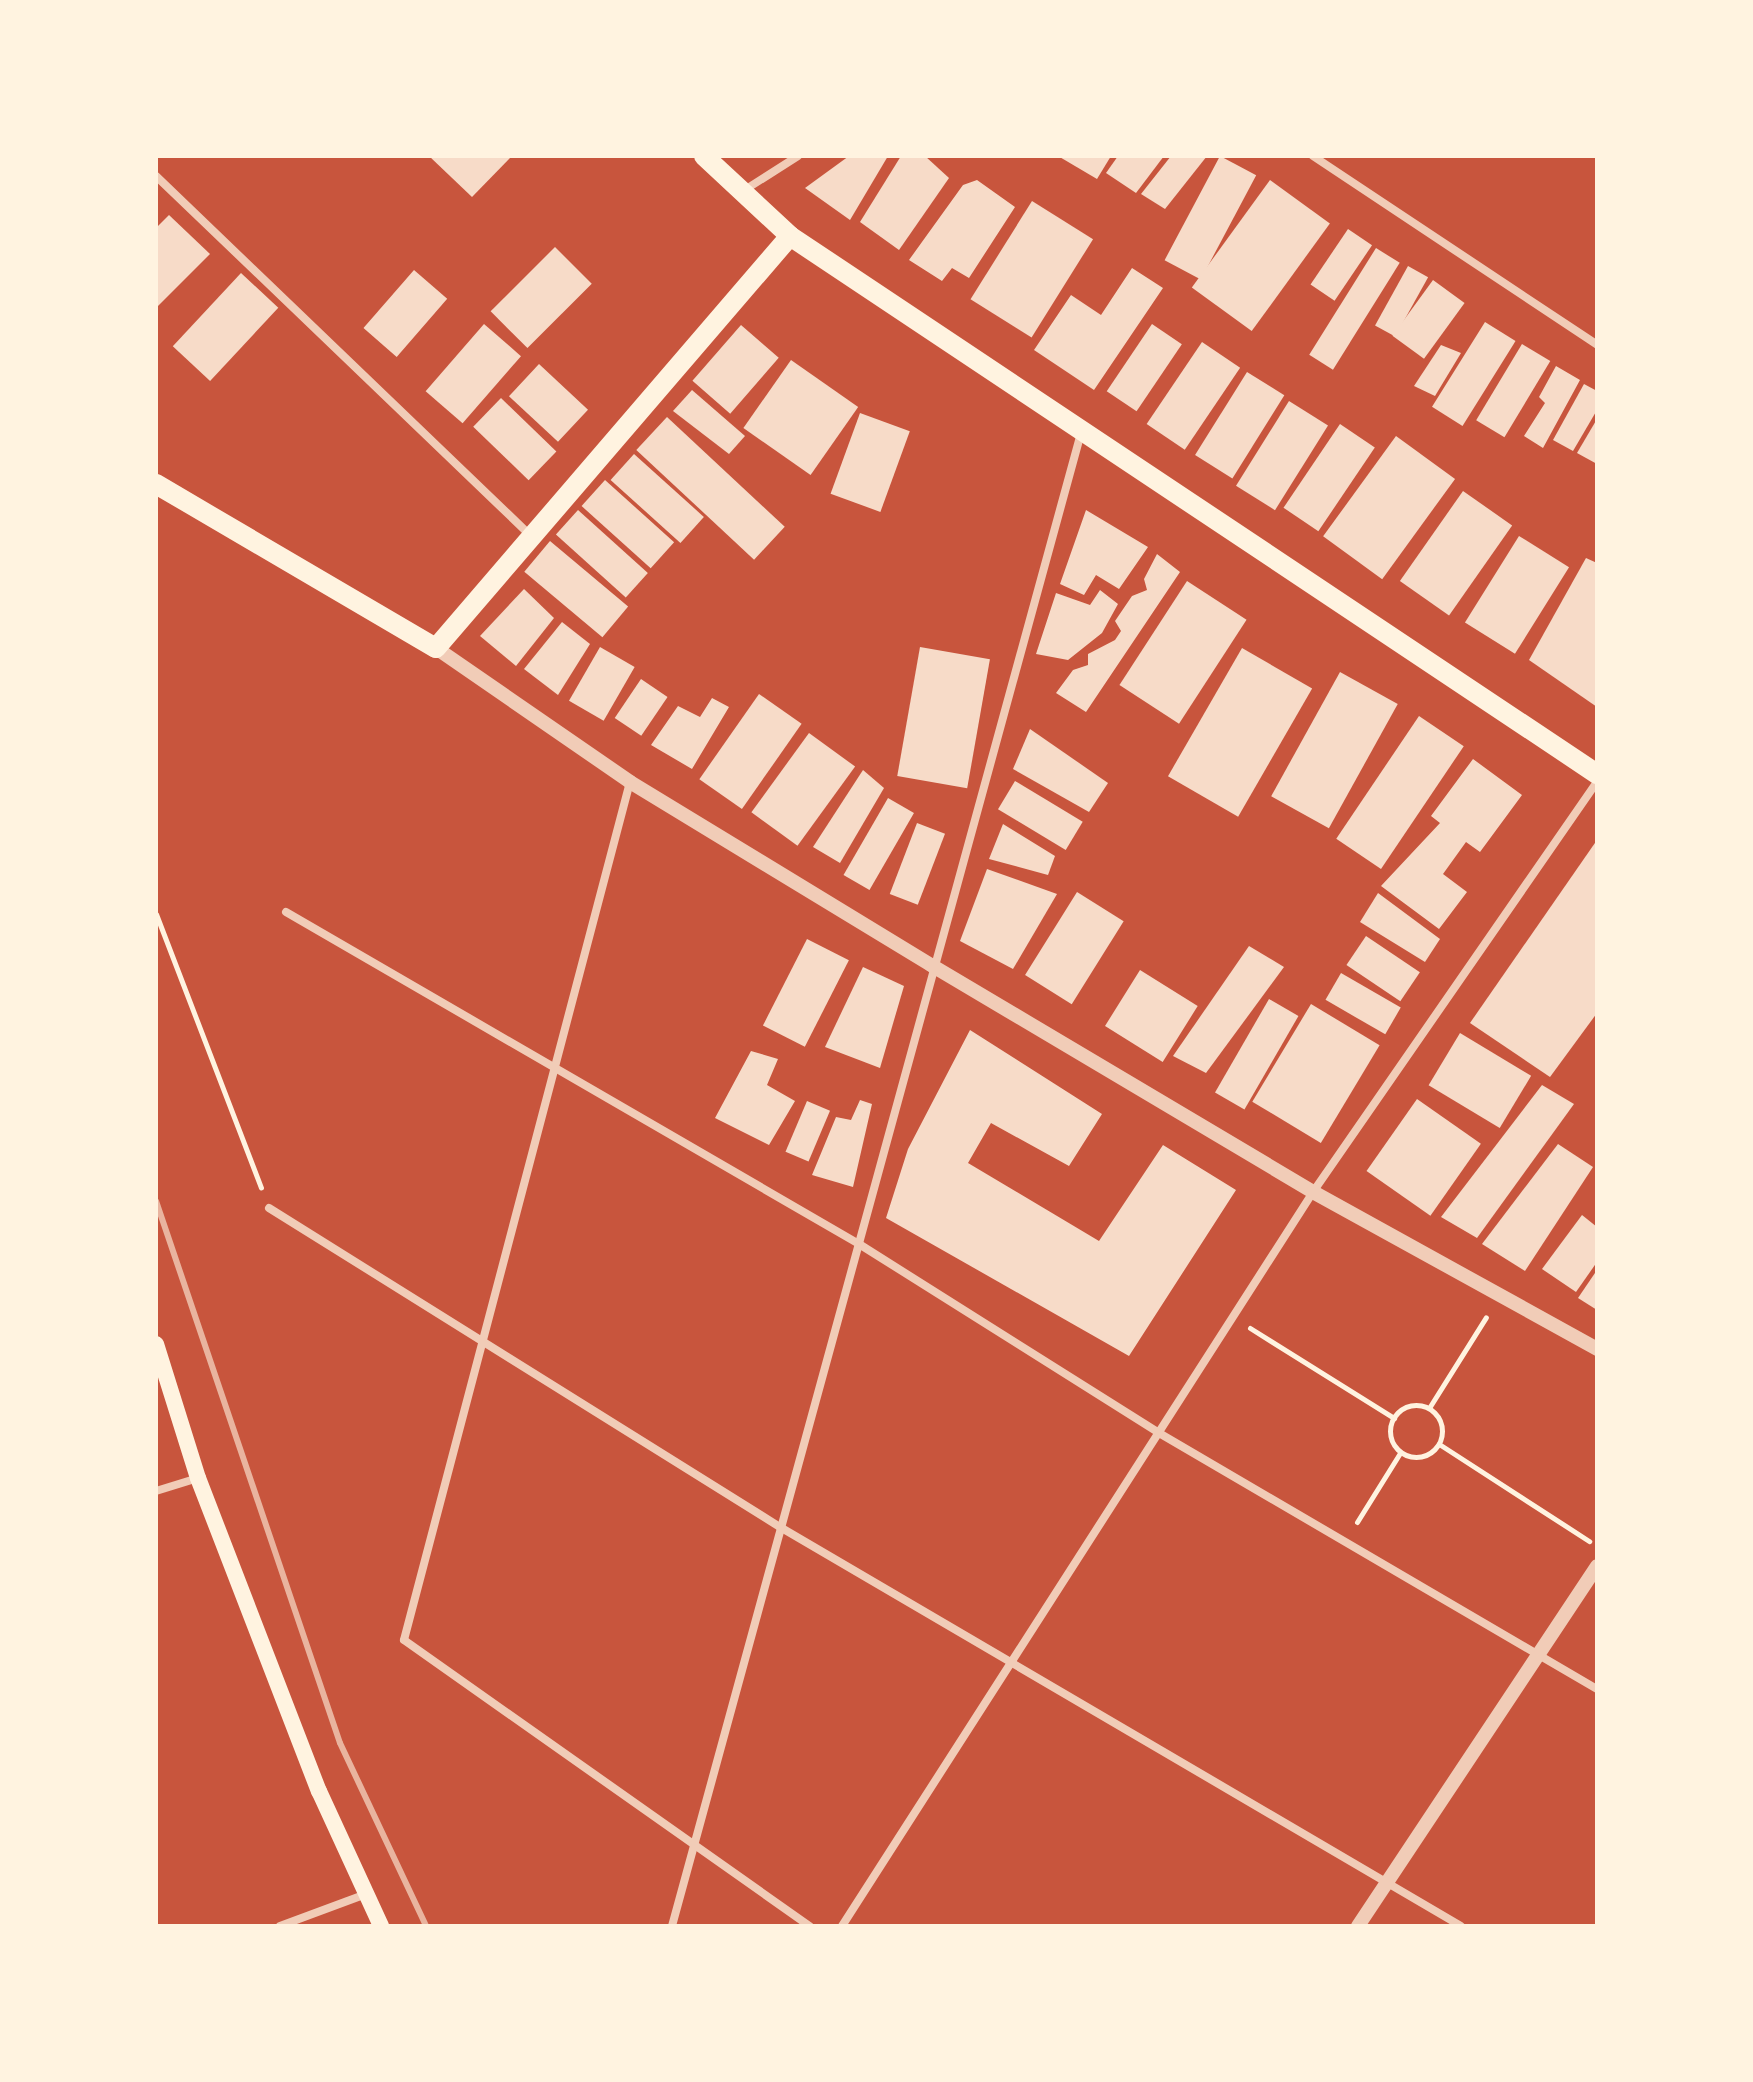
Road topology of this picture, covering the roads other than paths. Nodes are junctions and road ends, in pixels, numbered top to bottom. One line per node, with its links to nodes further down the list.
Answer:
1 (704, 156): 5 (main road)
2 (798, 156): 5 (street)
3 (1313, 156): 7 (street)
4 (156, 176): 10 (street)
5 (743, 191): 6 (main road)
6 (790, 236): 8 (main road); 10 (main road)
7 (1597, 345)
8 (1081, 432): 12 (main road); 16 (street)
9 (156, 484): 11 (main road)
10 (533, 538): 11 (main road)
11 (436, 648): 13 (street)
12 (1597, 774)
13 (630, 782): 16 (street); 17 (street)
14 (1597, 782): 18 (street)
15 (286, 912): 17 (street)
16 (931, 965): 18 (street); 20 (street)
17 (555, 1066): 20 (street); 21 (street)
18 (1313, 1192): 23 (street); 24 (street)
19 (269, 1208): 21 (street)
20 (859, 1244): 24 (street); 27 (street)
21 (478, 1342): 27 (street); 32 (street)
22 (156, 1344): 25 (main road)
23 (1597, 1349)
24 (1159, 1433): 29 (street); 30 (street)
25 (198, 1478): 26 (street); 34 (main road)
26 (156, 1491)
27 (780, 1527): 30 (street); 32 (street)
28 (1597, 1566): 29 (street)
29 (1539, 1655): 31 (street); 33 (street)
30 (1014, 1661): 33 (street); 39 (street)
31 (1597, 1689)
32 (691, 1844): 37 (street); 38 (street)
33 (1386, 1882): 40 (street); 41 (street)
34 (366, 1894): 35 (street); 36 (main road)
35 (280, 1926)
36 (381, 1926)
37 (672, 1926)
38 (810, 1926)
39 (842, 1926)
40 (1358, 1926)
41 (1461, 1926)

